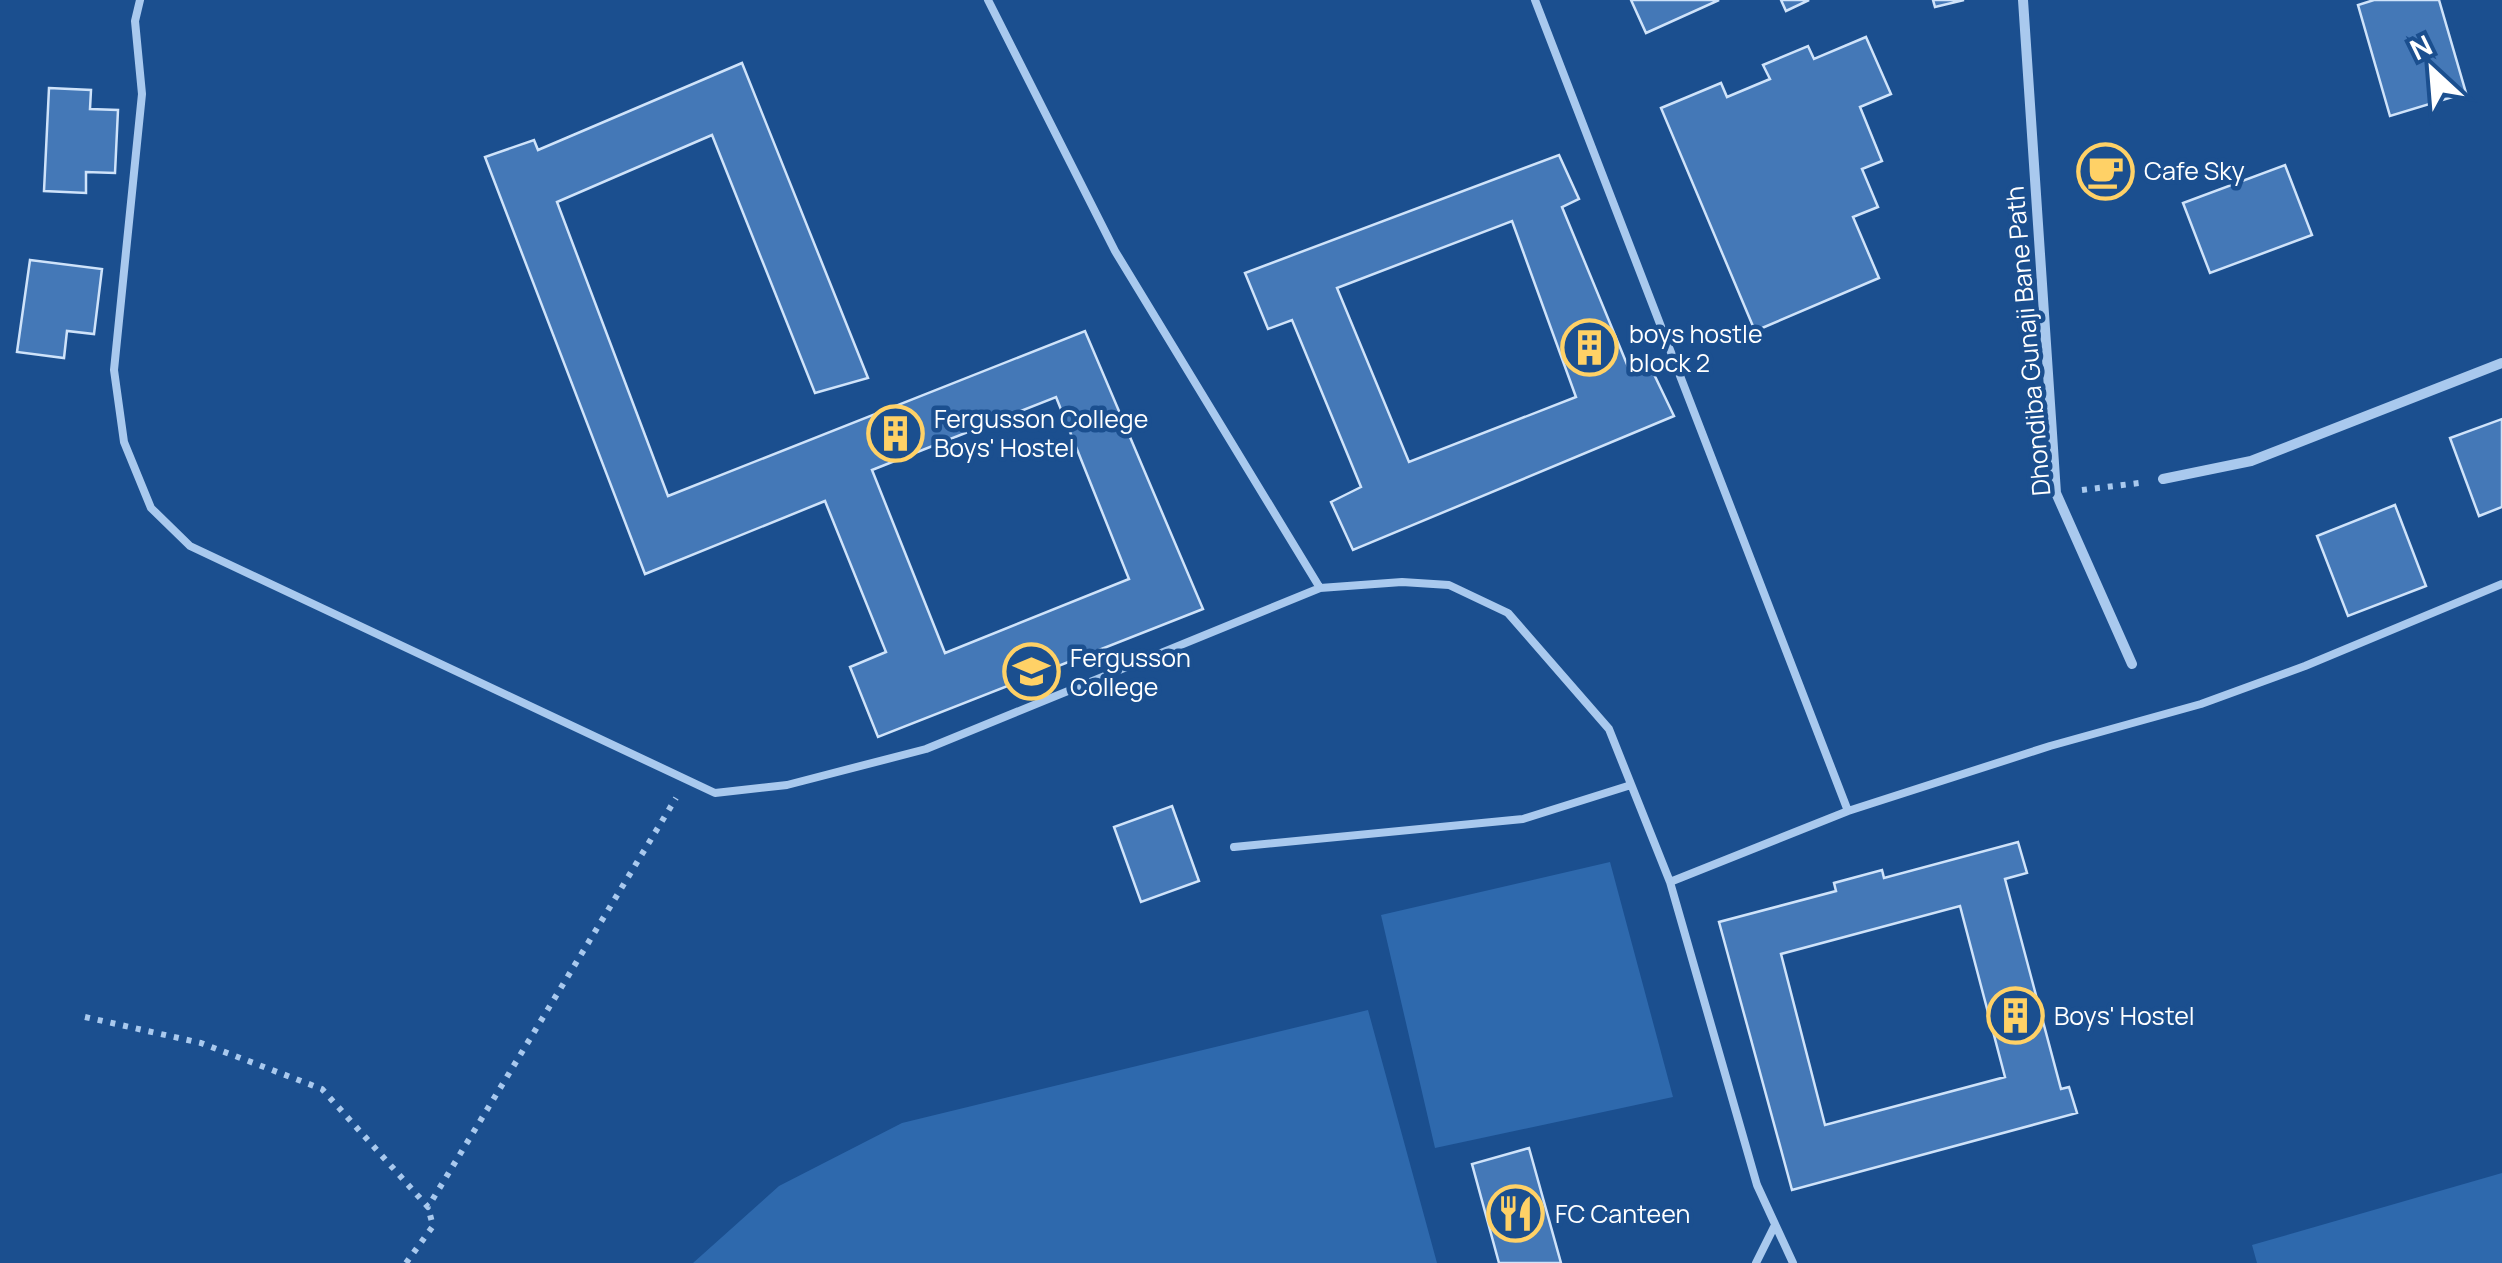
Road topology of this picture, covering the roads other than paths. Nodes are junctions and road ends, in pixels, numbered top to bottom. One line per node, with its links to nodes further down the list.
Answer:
1 (140, 0): 8 (lane)
2 (988, 0): 8 (lane)
3 (1535, 0): 11 (lane)
4 (2023, 0): 9 (street, Dhondiba Gunaji Bane Path)
5 (2502, 362): 6 (street)
6 (2163, 479)
7 (2502, 584): 11 (lane)
8 (1320, 588): 10 (lane)
9 (2132, 664)
10 (1631, 785): 12 (lane); 13 (lane)
11 (1848, 811): 13 (lane)
12 (1234, 847)
13 (1670, 882): 14 (lane)
14 (1774, 1226): 15 (lane); 16 (lane)
15 (1756, 1263)
16 (1794, 1263)

